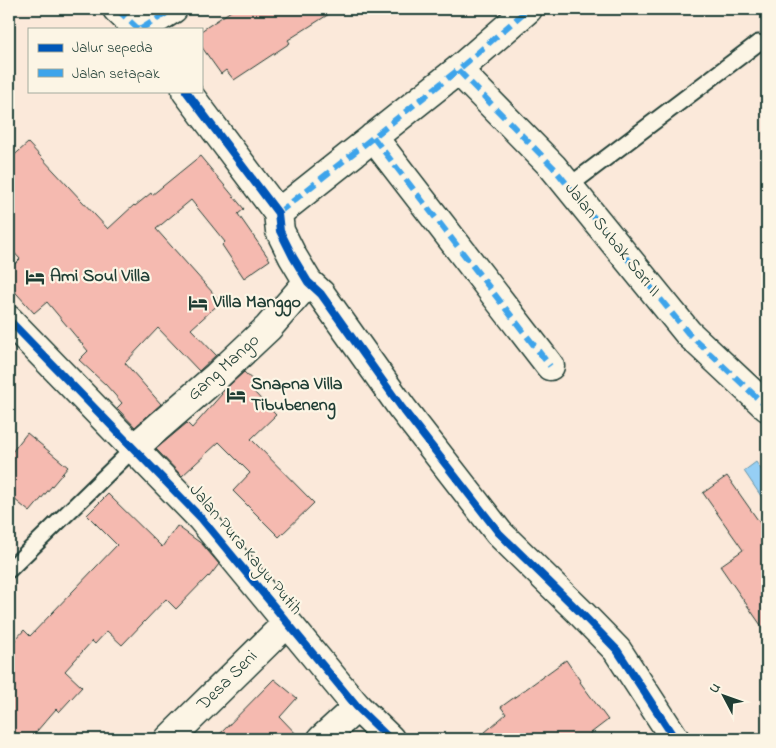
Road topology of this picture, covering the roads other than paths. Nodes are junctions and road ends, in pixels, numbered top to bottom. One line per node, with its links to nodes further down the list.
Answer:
1 (117, 9): 4 (street)
2 (173, 9): 5 (street)
3 (528, 9): 7 (street)
4 (139, 28)
5 (142, 28)
6 (758, 43): 10 (lane)
7 (458, 70): 9 (street); 10 (street, Jalan Subak Sari II)
8 (187, 92): 11 (street)
9 (373, 137): 11 (street); 14 (street)
10 (569, 186): 15 (street, Jalan Subak Sari II)
11 (278, 213): 12 (street)
12 (308, 282): 16 (street, Gang Mango); 23 (street)
13 (9, 321): 16 (street, Jalan Pura Kayu Putih)
14 (550, 366)
15 (767, 407)
16 (134, 448): 17 (lane); 18 (street, Jalan Pura Kayu Putih)
17 (9, 570)
18 (287, 623): 19 (street, Jalan Pura Kayu Putih); 20 (street, Desa Seni)
19 (357, 706): 21 (street); 22 (street, Jalan Pura Kayu Putih)
20 (169, 739)
21 (322, 739)
22 (390, 739)
23 (674, 739)

